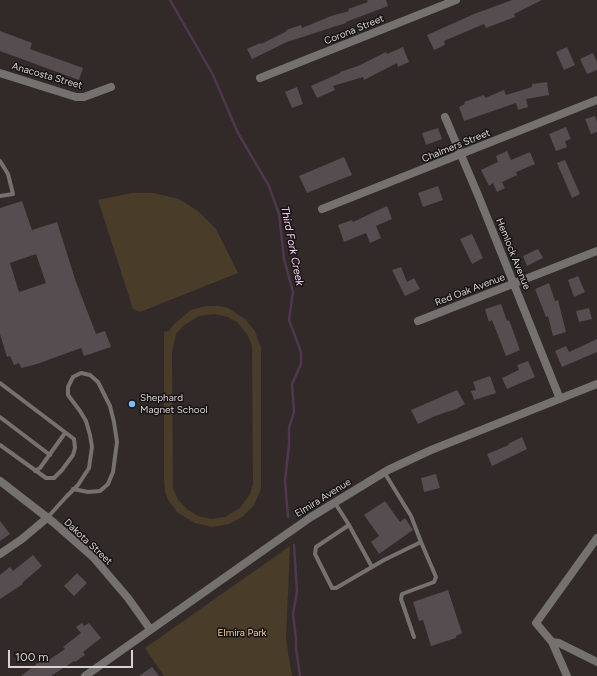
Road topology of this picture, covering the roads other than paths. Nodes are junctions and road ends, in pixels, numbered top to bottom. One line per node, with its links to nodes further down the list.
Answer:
1 (456, 0): 3 (street, Corona Street)
2 (0, 72): 4 (street, Anacosta Street)
3 (260, 78)
4 (111, 87)
5 (597, 100): 7 (street, Chalmers Street)
6 (445, 117): 7 (street, Hemlock Avenue)
7 (461, 155): 10 (street, Chalmers Street); 12 (street, Hemlock Avenue)
8 (0, 161): 9 (lane)
9 (0, 196)
10 (322, 209)
11 (597, 251): 12 (street, Red Oak Avenue)
12 (514, 284): 13 (street, Red Oak Avenue); 16 (street, Hemlock Avenue)
13 (418, 321)
14 (0, 383): 18 (lane)
15 (597, 384): 16 (street, Elmira Avenue)
16 (560, 399): 22 (street, Elmira Avenue)
17 (0, 417): 20 (lane)
18 (66, 433): 20 (lane); 21 (lane)
19 (0, 445): 21 (lane)
20 (50, 454): 21 (lane)
21 (35, 471)
22 (384, 472): 25 (street, Elmira Avenue); 29 (lane)
23 (0, 481): 26 (street, Dakota Street)
24 (73, 489): 24 (lane); 26 (lane)
25 (335, 502): 27 (lane); 32 (street, Elmira Avenue)
26 (47, 518): 30 (street); 32 (street, Dakota Street)
27 (349, 525): 31 (lane); 31 (lane)
28 (597, 538): 34 (street)
29 (421, 542): 31 (lane); 33 (lane)
30 (0, 554)
31 (372, 567)
32 (150, 629): 36 (street, Elmira Avenue)
33 (414, 637)
34 (552, 642): 35 (street); 37 (street)
35 (597, 662)
36 (85, 676)
37 (567, 676)

